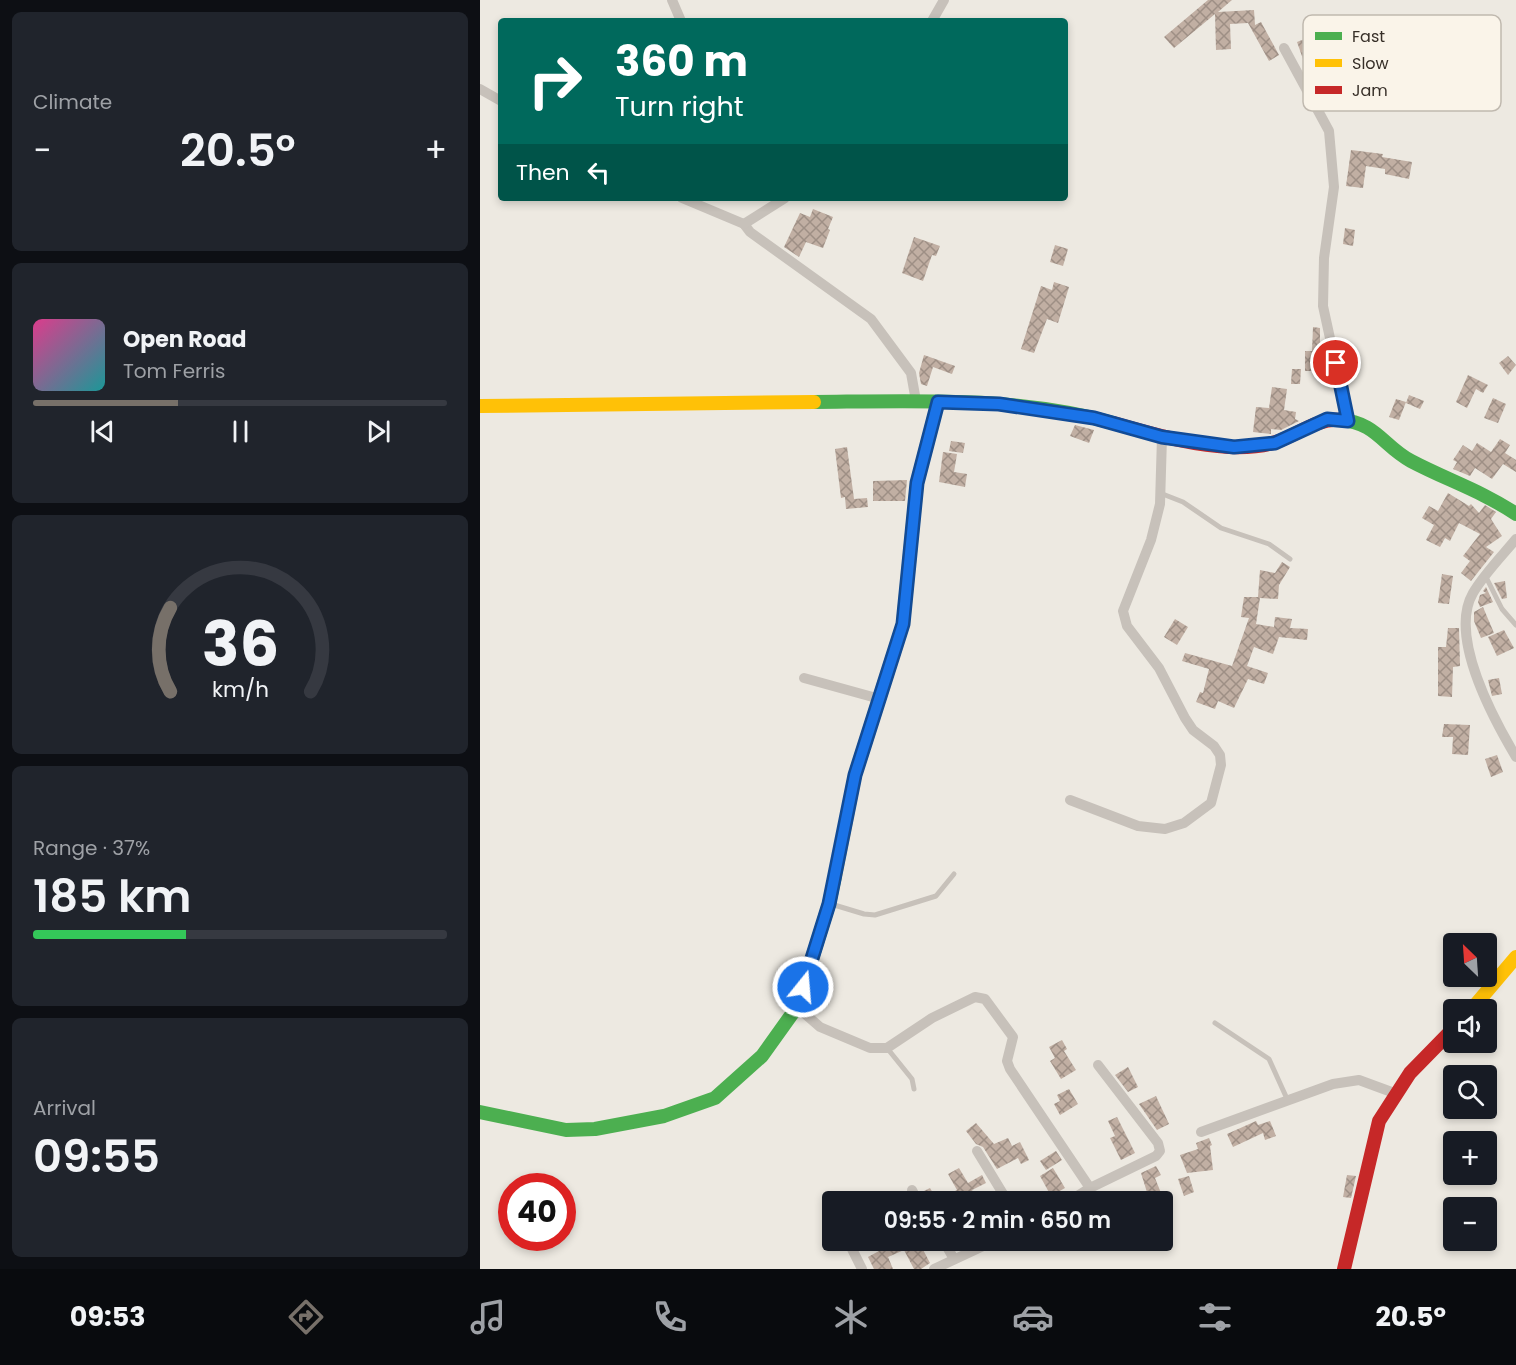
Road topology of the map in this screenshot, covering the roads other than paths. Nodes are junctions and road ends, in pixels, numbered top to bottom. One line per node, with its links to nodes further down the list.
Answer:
1 (672, 0): 3 (street)
2 (944, 0): 4 (street)
3 (680, 18)
4 (934, 18)
5 (1284, 48): 6 (street)
6 (1303, 83)
7 (480, 89): 8 (street)
8 (498, 99)
9 (1318, 111): 16 (street)
10 (689, 201): 12 (street)
11 (772, 201): 12 (street)
12 (744, 224): 13 (street)
13 (916, 401): 14 (street); 15 (street)
14 (938, 402): 17 (street); 25 (street)
15 (480, 406)
16 (1348, 421): 17 (street); 19 (street)
17 (1162, 437): 18 (street)
18 (1160, 493): 21 (lane); 27 (street)
19 (1516, 514)
20 (1516, 539): 22 (street)
21 (1290, 559)
22 (1485, 577): 23 (lane); 26 (street)
23 (1516, 625)
24 (804, 678): 25 (street)
25 (880, 699): 29 (street)
26 (1516, 757)
27 (1070, 801)
28 (954, 874): 29 (lane)
29 (829, 904): 32 (street)
30 (1516, 957): 31 (street)
31 (1480, 999)
32 (797, 1007): 35 (street); 40 (street)
33 (1215, 1023): 39 (lane)
34 (1443, 1039): 38 (street)
35 (887, 1048): 37 (lane); 43 (street)
36 (1098, 1065): 43 (street)
37 (914, 1089)
38 (1396, 1095): 39 (street); 52 (street)
39 (1288, 1101): 41 (street)
40 (480, 1112)
41 (1201, 1132)
42 (977, 1151): 44 (street)
43 (1090, 1188): 45 (street)
44 (1001, 1191)
45 (1085, 1191)
46 (853, 1251): 50 (street)
47 (949, 1251): 49 (street)
48 (972, 1251): 49 (street)
49 (954, 1259): 51 (street)
50 (862, 1269)
51 (934, 1269)
52 (1344, 1269)

